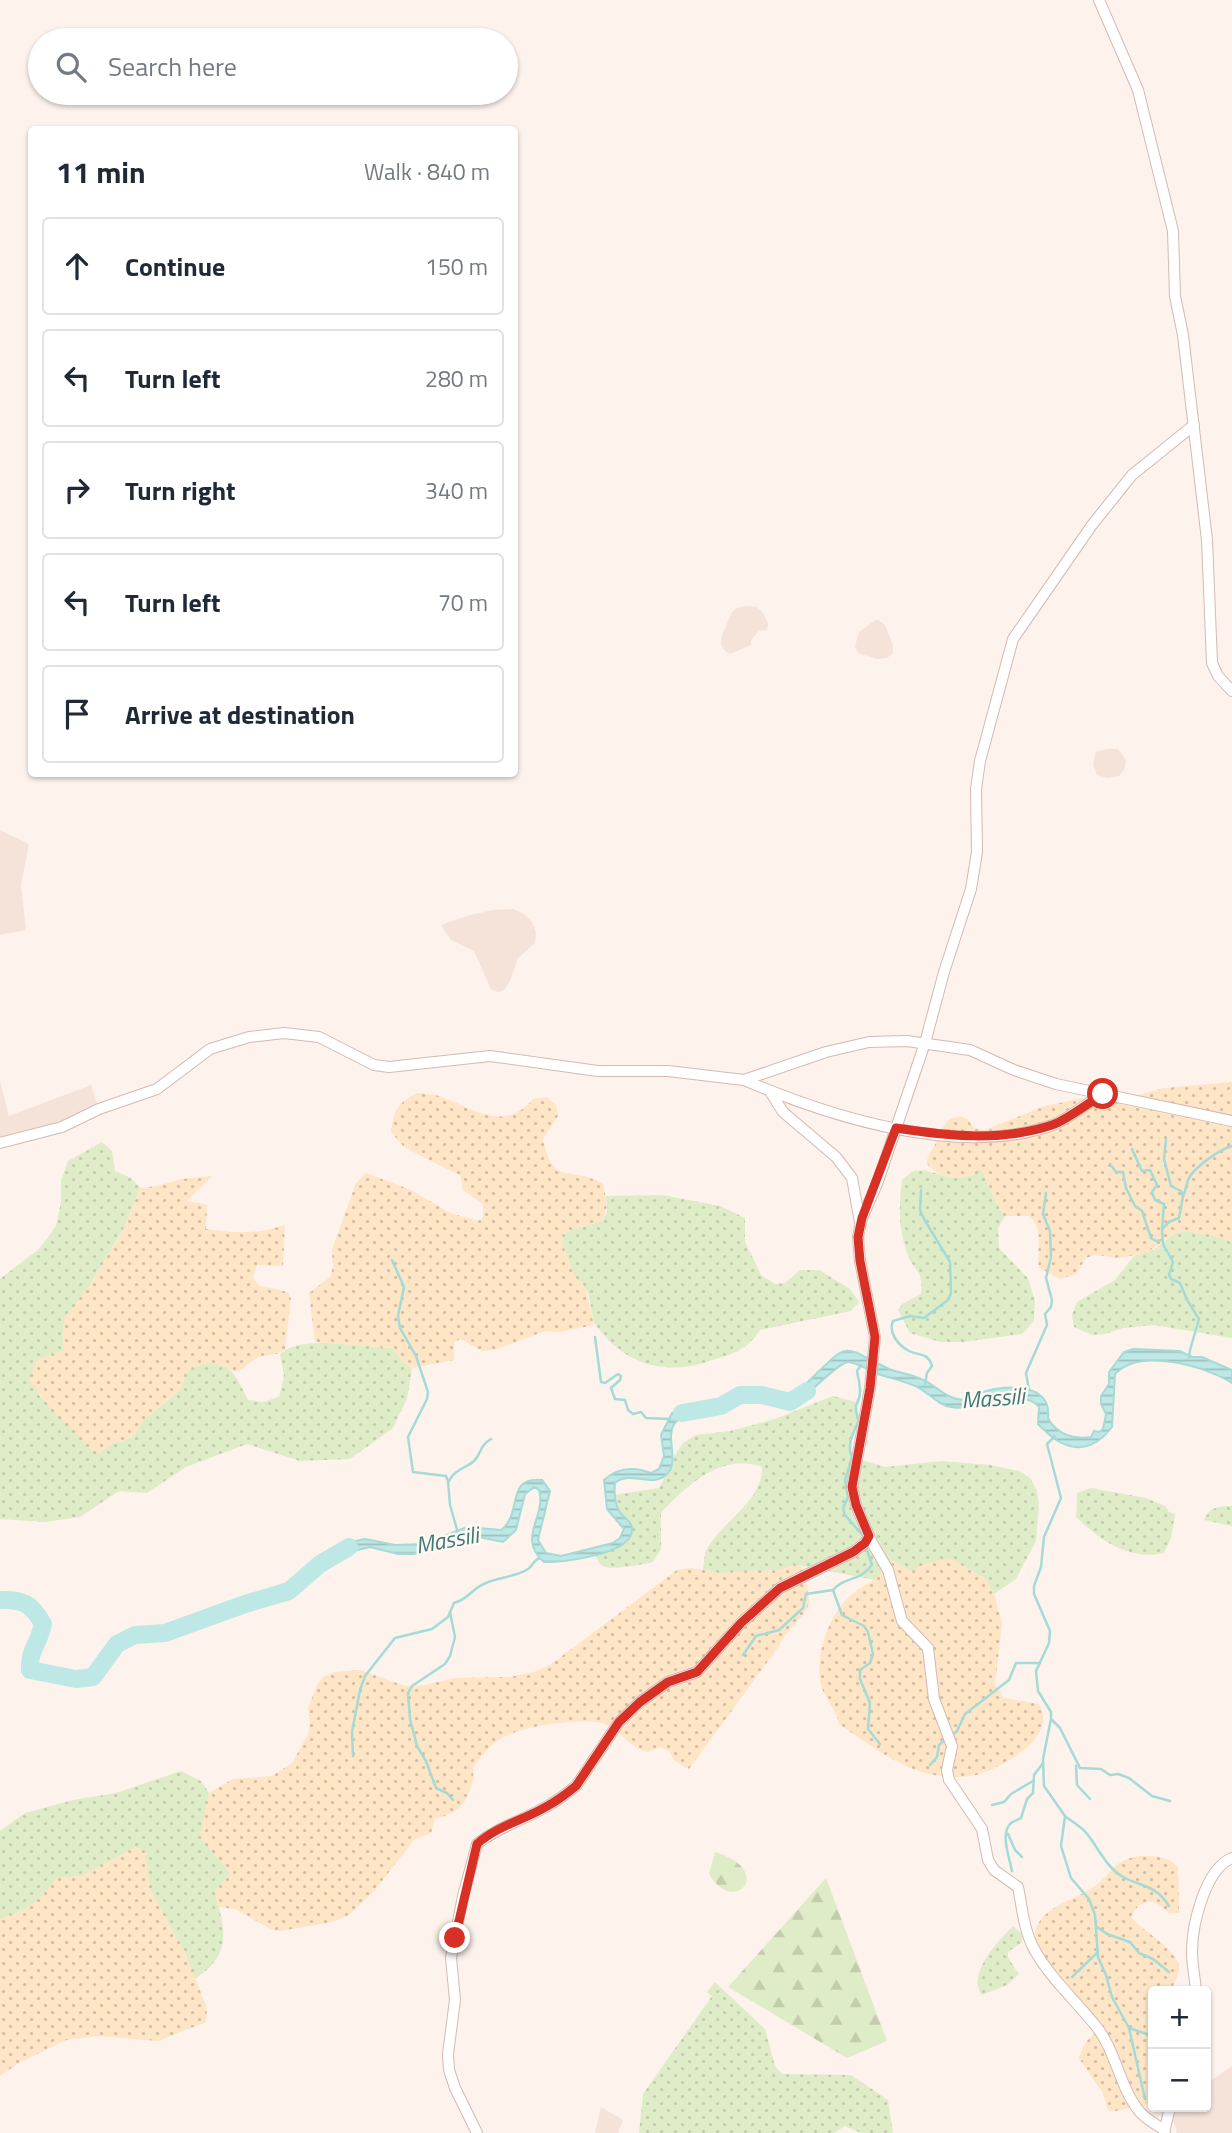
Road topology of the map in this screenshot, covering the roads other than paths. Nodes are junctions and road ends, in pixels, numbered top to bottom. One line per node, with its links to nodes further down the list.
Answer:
1 (1099, 0): 2 (street)
2 (1194, 425): 3 (street); 4 (street)
3 (1232, 691)
4 (925, 1043): 5 (street); 7 (street); 9 (street)
5 (744, 1080): 6 (street); 10 (street)
6 (770, 1091): 9 (street); 11 (street)
7 (1103, 1094): 8 (street); 9 (street)
8 (1232, 1121)
9 (896, 1128): 11 (street)
10 (0, 1143)
11 (860, 1226): 12 (street)
12 (869, 1536): 16 (street); 17 (street)
13 (1232, 1858): 14 (street)
14 (1196, 1986)
15 (1169, 2112): 16 (street)
16 (1164, 2132)
17 (477, 2133)

